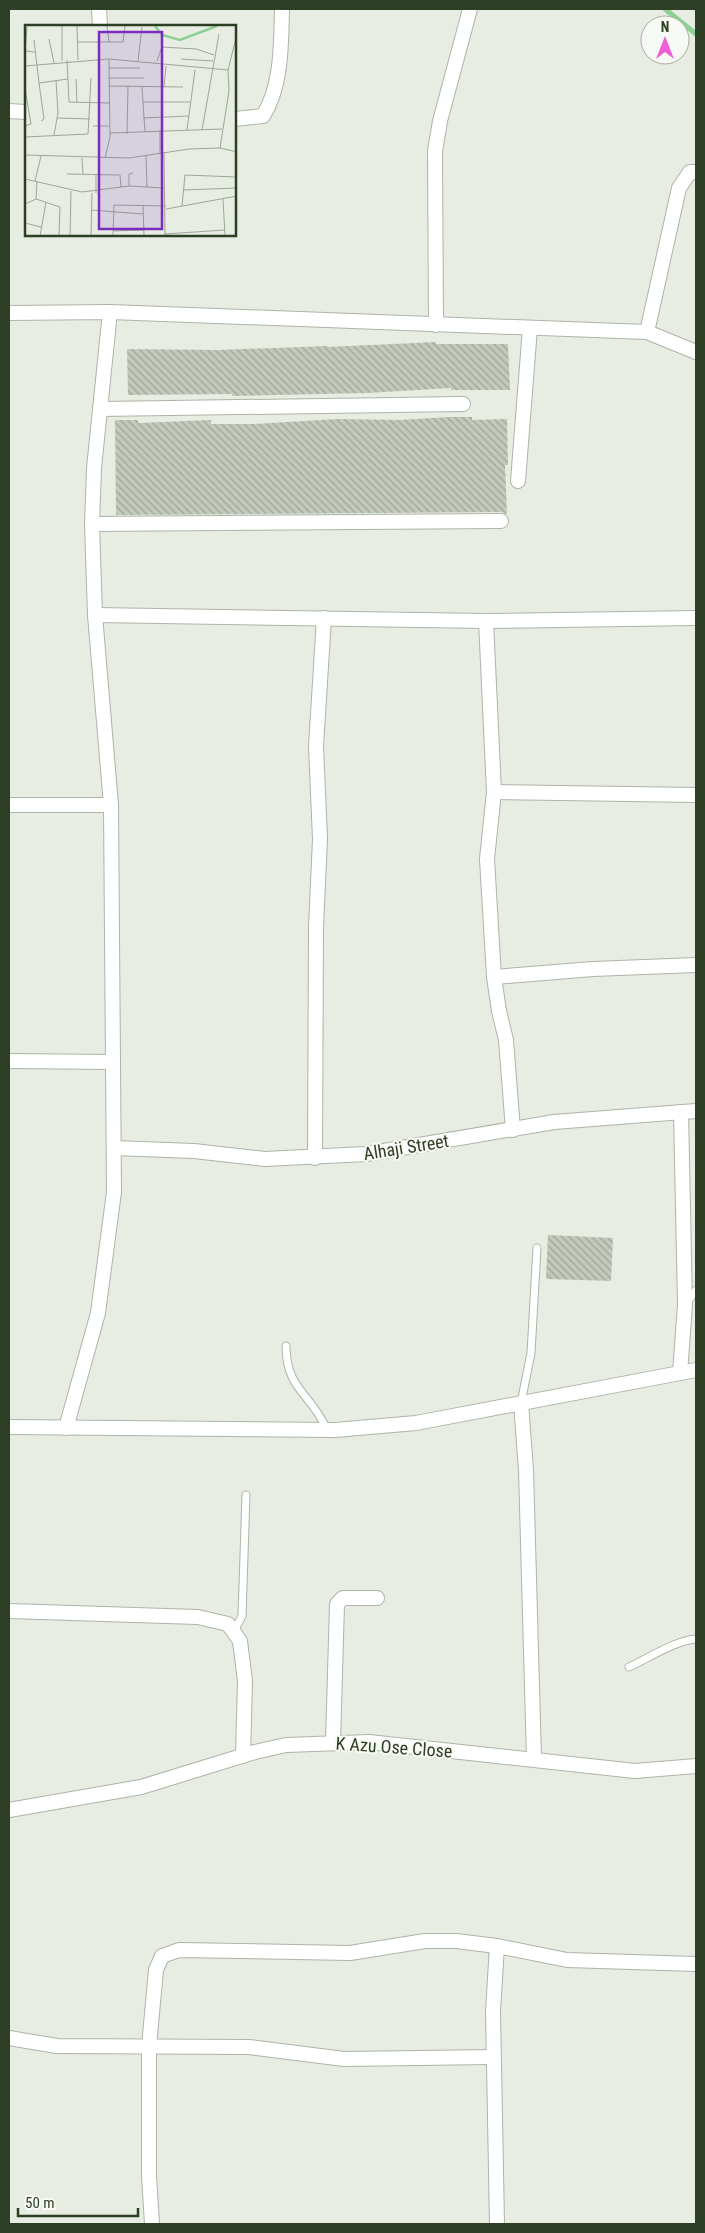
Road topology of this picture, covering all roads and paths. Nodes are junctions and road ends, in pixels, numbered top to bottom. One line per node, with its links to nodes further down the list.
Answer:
1 (98, 9): 4 (street)
2 (282, 9): 7 (street)
3 (470, 9): 11 (street)
4 (100, 25)
5 (9, 111): 6 (street)
6 (25, 112)
7 (236, 120)
8 (696, 172): 13 (street)
9 (110, 312): 10 (street); 11 (street); 16 (street)
10 (9, 313)
11 (436, 325): 12 (street)
12 (530, 328): 13 (street); 17 (street)
13 (647, 332): 14 (street)
14 (696, 352)
15 (463, 404): 16 (street)
16 (100, 410): 19 (street)
17 (518, 481)
18 (501, 521): 19 (street)
19 (92, 524): 20 (street)
20 (96, 615): 21 (street); 26 (street)
21 (324, 618): 23 (street); 36 (street)
22 (696, 618): 23 (street)
23 (486, 621): 24 (street)
24 (494, 792): 25 (street); 29 (street)
25 (696, 795)
26 (111, 804): 27 (street); 31 (street)
27 (9, 805)
28 (696, 965): 29 (street)
29 (494, 977): 34 (street)
30 (9, 1061): 31 (street)
31 (114, 1062): 35 (street)
32 (681, 1112): 33 (street, Alhaji Street); 34 (street, Alhaji Street); 39 (street)
33 (696, 1112)
34 (513, 1130): 36 (street, Alhaji Street)
35 (114, 1148): 36 (street, Alhaji Street); 45 (street)
36 (315, 1158)
37 (537, 1248): 43 (lane)
38 (696, 1290): 39 (lane)
39 (686, 1305): 42 (street)
40 (286, 1346): 46 (lane)
41 (696, 1370): 42 (street)
42 (680, 1373): 43 (street)
43 (521, 1403): 46 (street); 55 (street)
44 (9, 1426): 45 (street)
45 (66, 1428): 46 (street)
46 (327, 1430)
47 (246, 1495): 50 (lane)
48 (377, 1598): 53 (street)
49 (9, 1611): 50 (street)
50 (233, 1632): 54 (street)
51 (696, 1639): 52 (lane)
52 (628, 1667)
53 (333, 1742): 54 (street, K Azu Ose Close); 55 (street, K Azu Ose Close)
54 (244, 1756): 57 (street, K Azu Ose Close)
55 (534, 1759): 56 (street, K Azu Ose Close)
56 (696, 1766)
57 (9, 1810)
58 (497, 1946): 59 (street); 61 (street); 62 (street)
59 (696, 1964)
60 (9, 2038): 61 (street)
61 (149, 2046): 62 (street); 63 (street)
62 (493, 2057): 64 (street)
63 (152, 2224)
64 (497, 2224)

